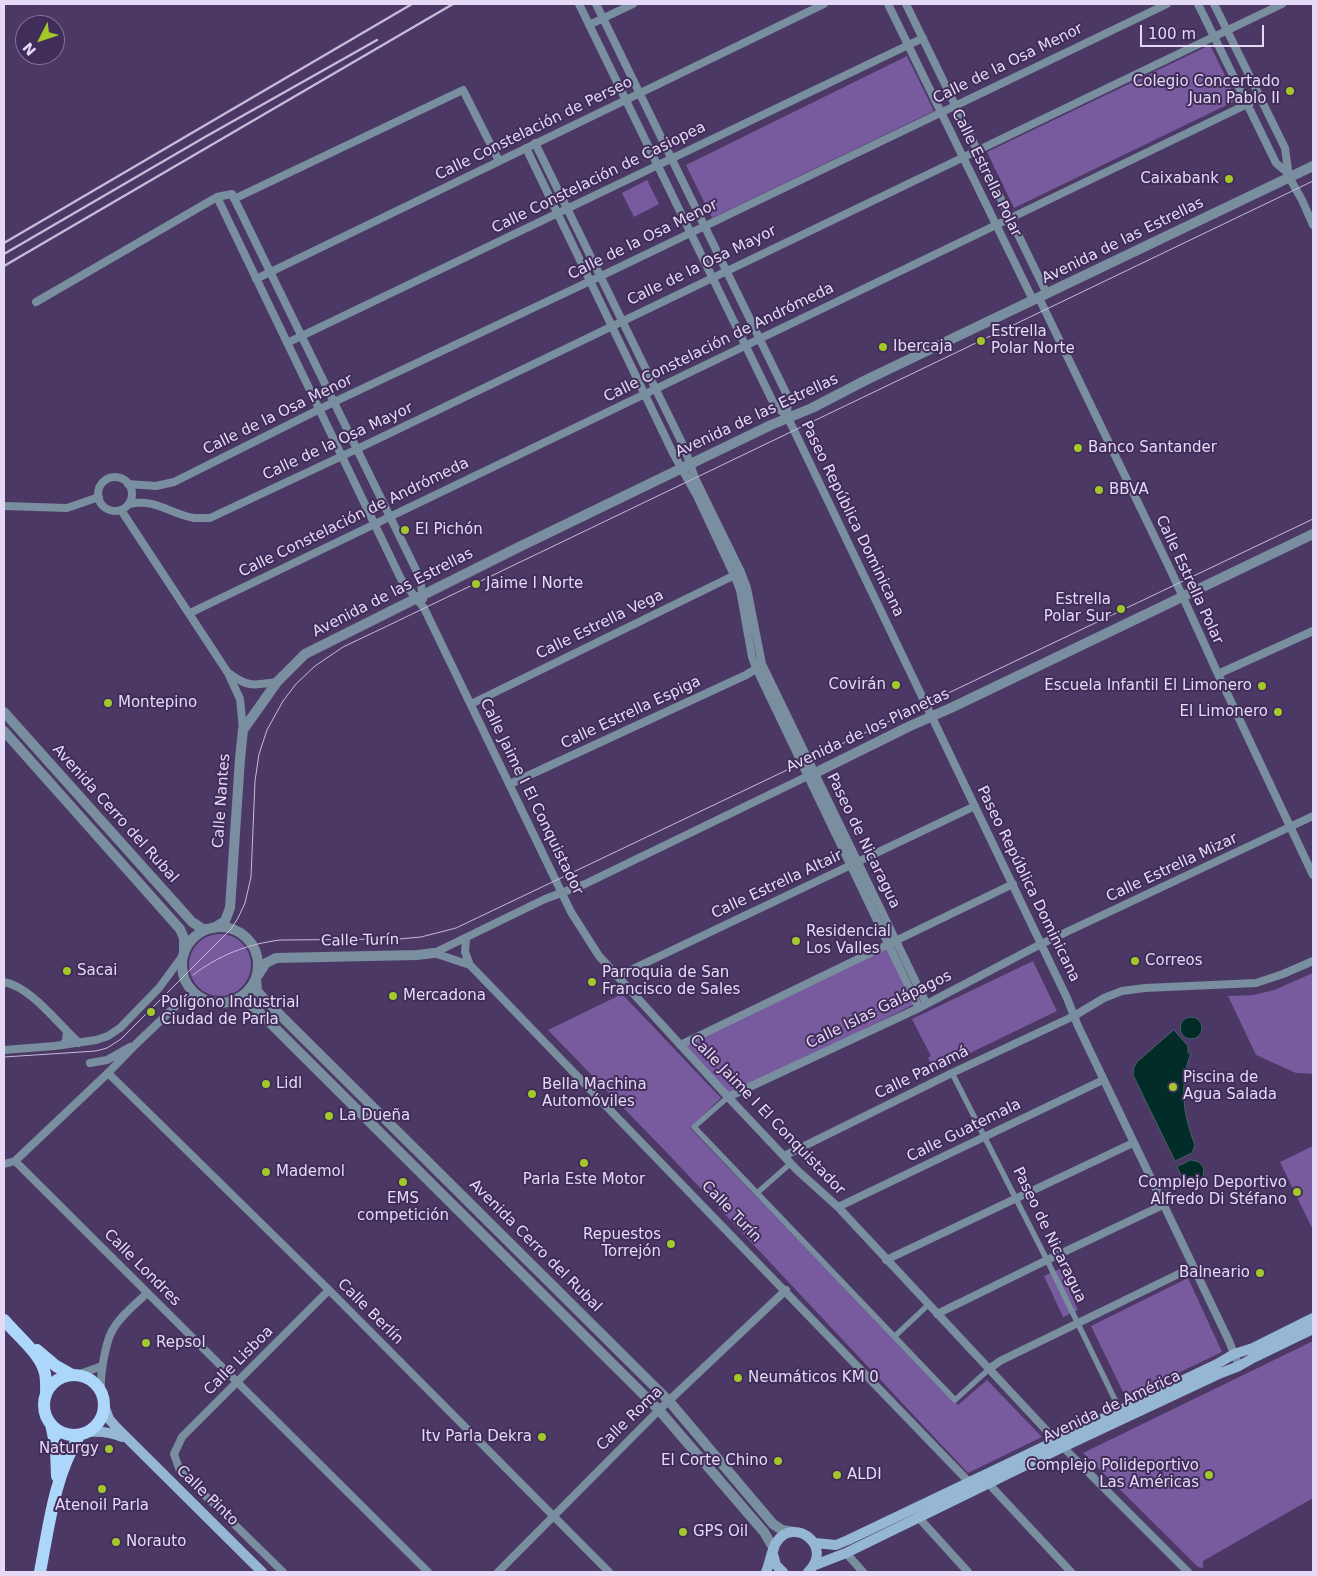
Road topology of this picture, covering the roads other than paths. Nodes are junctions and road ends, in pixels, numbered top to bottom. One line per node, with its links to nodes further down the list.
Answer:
1 (578, 4): 12 (street, Paseo República Dominicana)
2 (596, 4): 11 (street, Paseo República Dominicana)
3 (633, 4): 11 (street)
4 (824, 4): 17 (street, Calle Constelación de Perseo)
5 (888, 4): 16 (street, Calle Estrella Polar)
6 (906, 4): 15 (street, Calle Estrella Polar)
7 (1166, 4): 21 (street, Calle de la Osa Menor)
8 (1198, 4): 14 (street)
9 (1214, 4): 13 (street)
10 (1282, 4): 13 (street, Calle de la Osa Mayor)
11 (603, 18): 12 (street); 17 (street, Paseo República Dominicana)
12 (589, 25): 19 (street, Paseo República Dominicana)
13 (1227, 30): 14 (street, Calle de la Osa Mayor); 18 (street)
14 (1214, 36): 20 (street); 25 (street, Calle de la Osa Mayor)
15 (923, 38): 16 (street, Calle Constelación de Casiopea); 21 (street, Calle Estrella Polar)
16 (908, 45): 22 (street, Calle Estrella Polar); 27 (street, Calle Constelación de Casiopea)
17 (640, 93): 19 (street, Calle Constelación de Perseo); 27 (street, Paseo República Dominicana)
18 (1260, 98): 20 (street, Calle Constelación de Andrómeda); 31 (street)
19 (625, 100): 23 (street, Calle Constelación de Perseo); 29 (street, Paseo República Dominicana)
20 (1247, 104): 31 (street); 36 (street, Calle Constelación de Andrómeda)
21 (955, 105): 22 (street, Calle de la Osa Menor); 25 (street, Calle Estrella Polar)
22 (941, 112): 26 (street, Calle Estrella Polar); 39 (street, Calle de la Osa Menor)
23 (535, 143): 24 (street, Calle Constelación de Perseo); 34 (street, Paseo de Nicaragua)
24 (526, 148): 28 (street, Calle Constelación de Perseo); 35 (street, Paseo de Nicaragua)
25 (977, 150): 26 (street, Calle de la Osa Mayor); 36 (street, Calle Estrella Polar)
26 (963, 157): 37 (street, Calle Estrella Polar); 41 (street, Calle de la Osa Mayor)
27 (672, 158): 29 (street, Calle Constelación de Casiopea); 39 (street, Paseo República Dominicana)
28 (499, 161): 33 (street); 42 (street, Calle Constelación de Perseo)
29 (657, 165): 34 (street, Calle Constelación de Casiopea); 40 (street, Paseo República Dominicana)
30 (1313, 166): 31 (street, Avenida de las Estrellas)
31 (1289, 176): 38 (street); 47 (street, Avenida de las Estrellas)
32 (216, 197): 33 (street); 45 (street, Calle Jaime I El Conquistador); 48 (street)
33 (233, 197): 42 (street, Calle Jaime I El Conquistador)
34 (566, 209): 35 (street, Calle Constelación de Casiopea); 43 (street, Paseo de Nicaragua)
35 (558, 213): 46 (street, Paseo de Nicaragua); 51 (street, Calle Constelación de Casiopea)
36 (1010, 218): 37 (street, Calle Constelación de Andrómeda); 47 (street, Calle Estrella Polar)
37 (996, 224): 47 (street, Calle Estrella Polar); 52 (street, Calle Constelación de Andrómeda)
38 (1313, 225)
39 (704, 226): 40 (street, Calle de la Osa Menor); 41 (street, Paseo República Dominicana)
40 (690, 232): 43 (street, Calle de la Osa Menor); 44 (street, Paseo República Dominicana)
41 (726, 270): 44 (street, Calle de la Osa Mayor); 52 (street, Paseo República Dominicana)
42 (270, 272): 45 (street, Calle Constelación de Perseo); 51 (street, Calle Jaime I El Conquistador)
43 (601, 276): 46 (street, Calle de la Osa Menor); 49 (street, Paseo de Nicaragua)
44 (712, 277): 49 (street, Calle de la Osa Mayor); 54 (street, Paseo República Dominicana)
45 (256, 279): 53 (street, Calle Jaime I El Conquistador)
46 (590, 281): 50 (street, Paseo de Nicaragua); 57 (street, Calle de la Osa Menor)
47 (1040, 297): 59 (street, Avenida de las Estrellas); 73 (street, Calle Estrella Polar)
48 (36, 302)
49 (622, 320): 50 (street, Calle de la Osa Mayor); 55 (street, Paseo de Nicaragua)
50 (612, 325): 56 (street, Paseo de Nicaragua); 60 (street, Calle de la Osa Mayor)
51 (301, 336): 53 (street, Calle Constelación de Casiopea); 57 (street, Calle Jaime I El Conquistador)
52 (759, 338): 54 (street, Calle Constelación de Andrómeda); 59 (street, Paseo República Dominicana)
53 (287, 343): 58 (street, Calle Jaime I El Conquistador)
54 (746, 345): 55 (street, Calle Constelación de Andrómeda); 59 (street, Paseo República Dominicana)
55 (655, 388): 56 (street, Calle Constelación de Andrómeda); 62 (street, Paseo de Nicaragua)
56 (645, 394): 62 (street, Paseo de Nicaragua); 68 (street, Calle Constelación de Andrómeda)
57 (334, 402): 58 (street, Calle de la Osa Menor); 60 (street, Calle Jaime I El Conquistador)
58 (319, 410): 61 (street, Calle Jaime I El Conquistador); 63 (street, Calle de la Osa Menor)
59 (788, 418): 62 (street, Avenida de las Estrellas); 82 (street, Paseo República Dominicana)
60 (357, 449): 61 (street, Calle de la Osa Mayor); 68 (street, Calle Jaime I El Conquistador)
61 (342, 456): 65 (street, Calle de la Osa Mayor); 69 (street, Calle Jaime I El Conquistador)
62 (686, 466): 71 (street, Paseo de Nicaragua); 72 (street, Avenida de las Estrellas)
63 (128, 484): 64 (street); 65 (street)
64 (99, 497): 66 (street); 67 (street)
65 (130, 504): 67 (street)
66 (4, 506)
67 (121, 510): 74 (street, Calle Nantes)
68 (389, 516): 69 (street, Calle Constelación de Andrómeda); 72 (street, Calle Jaime I El Conquistador)
69 (374, 524): 72 (street, Calle Jaime I El Conquistador); 74 (street, Calle Constelación de Andrómeda)
70 (1313, 534): 73 (street, Avenida de los Planetas)
71 (738, 573): 76 (street, Paseo de Nicaragua); 80 (street, Calle Estrella Vega)
72 (419, 597): 79 (street, Avenida de las Estrellas); 80 (street, Calle Jaime I El Conquistador)
73 (1183, 597): 78 (street, Calle Estrella Polar); 82 (street, Avenida de los Planetas)
74 (190, 613): 77 (street, Calle Nantes)
75 (1313, 631): 78 (street)
76 (759, 666): 85 (street, Paseo de Nicaragua); 86 (street, Calle Estrella Espiga)
77 (228, 673): 79 (street, Calle Nantes); 83 (street, Calle Nantes)
78 (1218, 674): 89 (street, Calle Estrella Polar)
79 (277, 682): 83 (street, Avenida de las Estrellas)
80 (471, 704): 86 (street, Calle Jaime I El Conquistador)
81 (4, 712): 94 (street, Avenida Cerro del Rubal)
82 (932, 716): 85 (street, Avenida de los Planetas); 87 (street, Paseo República Dominicana)
83 (243, 730): 94 (street, Calle Nantes)
84 (4, 731): 98 (street, Avenida Cerro del Rubal)
85 (811, 774): 90 (street, Paseo de Nicaragua); 93 (street, Avenida de los Planetas)
86 (510, 784): 93 (street, Calle Jaime I El Conquistador)
87 (975, 806): 90 (street, Calle Estrella Altair); 92 (street, Paseo República Dominicana)
88 (1313, 816): 89 (street, Calle Estrella Mizar)
89 (1290, 827): 91 (street, Calle Estrella Polar); 97 (street, Calle Estrella Mizar)
90 (854, 864): 96 (street, Paseo de Nicaragua); 102 (street, Calle Estrella Altair)
91 (1313, 875)
92 (1013, 884): 96 (street); 97 (street, Paseo República Dominicana)
93 (562, 892): 95 (street, Avenida de los Planetas); 102 (street, Calle Jaime I El Conquistador)
94 (212, 928): 98 (street); 103 (street)
95 (466, 938): 99 (street, Avenida de los Planetas); 101 (street)
96 (892, 943): 107 (street, Paseo de Nicaragua); 108 (street, Paseo de Nicaragua); 114 (street)
97 (1041, 944): 107 (street, Calle Islas Galápagos); 109 (street, Paseo República Dominicana)
98 (184, 953): 105 (street); 111 (street)
99 (434, 953): 101 (street, Calle Turín); 103 (street, Calle Turín)
100 (1313, 961): 109 (street, Calle Panamá)
101 (470, 965): 135 (street, Calle Turín)
102 (618, 976): 114 (street, Calle Jaime I El Conquistador)
103 (256, 977): 106 (street); 152 (street, Avenida Cerro del Rubal)
104 (4, 982): 110 (street)
105 (200, 998): 106 (street); 112 (street)
106 (234, 1000): 154 (street, Avenida Cerro del Rubal)
107 (926, 1003): 108 (street, Calle Islas Galápagos)
108 (919, 1008): 120 (street, Calle Islas Galápagos)
109 (1074, 1016): 118 (street, Calle Panamá); 119 (street, Paseo República Dominicana)
110 (67, 1031): 111 (street); 113 (street)
111 (79, 1043): 113 (street)
112 (136, 1044): 116 (street); 117 (street)
113 (62, 1045): 115 (street)
114 (680, 1045): 120 (street, Calle Jaime I El Conquistador)
115 (4, 1050)
116 (90, 1063)
117 (108, 1073): 124 (street); 134 (street, Calle Berlín)
118 (952, 1073): 121 (street, Paseo de Nicaragua); 123 (street, Calle Panamá)
119 (1103, 1080): 121 (street, Calle Guatemala); 122 (street, Paseo República Dominicana)
120 (728, 1097): 123 (street, Calle Jaime I El Conquistador); 127 (street)
121 (984, 1137): 128 (street, Paseo de Nicaragua); 130 (street, Calle Guatemala)
122 (1133, 1143): 128 (street); 129 (street, Paseo República Dominicana)
123 (784, 1156): 125 (street, Calle Jaime I El Conquistador)
124 (15, 1162): 126 (street); 136 (street, Calle Londres)
125 (791, 1163): 127 (street); 130 (street, Calle Jaime I El Conquistador)
126 (4, 1164)
127 (757, 1193): 143 (street)
128 (1016, 1199): 131 (street); 132 (street, Paseo de Nicaragua)
129 (1163, 1205): 132 (street); 133 (street, Paseo República Dominicana)
130 (838, 1207): 131 (street, Calle Jaime I El Conquistador)
131 (886, 1260): 137 (street, Calle Jaime I El Conquistador)
132 (1046, 1260): 138 (street); 141 (street, Paseo de Nicaragua)
133 (1193, 1267): 141 (street); 144 (street, Paseo República Dominicana)
134 (329, 1290): 149 (street, Calle Lisboa); 163 (street, Calle Berlín)
135 (786, 1290): 152 (street, Calle Roma); 160 (street, Calle Turín)
136 (147, 1294): 145 (street); 149 (street, Calle Londres)
137 (928, 1305): 138 (street, Calle Jaime I El Conquistador); 143 (street)
138 (938, 1314): 147 (street, Calle Jaime I El Conquistador)
139 (1313, 1318): 144 (main road, Avenida de América)
140 (4, 1319): 148 (main road); 151 (main road)
141 (1077, 1323): 147 (street); 155 (street, Paseo de Nicaragua)
142 (1313, 1329): 146 (main road, Avenida de América)
143 (895, 1336): 147 (street)
144 (1234, 1354): 146 (street, Paseo República Dominicana); 155 (main road, Avenida de América)
145 (102, 1366): 148 (street); 150 (street)
146 (1239, 1366): 159 (main road, Avenida de América)
147 (989, 1370): 159 (street, Calle Jaime I El Conquistador)
148 (74, 1375): 150 (main road); 151 (main road)
149 (238, 1382): 172 (street, Calle Lisboa); 173 (street, Calle Londres)
150 (100, 1390): 153 (main road)
151 (46, 1395): 156 (main road)
152 (669, 1401): 154 (street, Calle Roma); 165 (street, Avenida Cerro del Rubal)
153 (105, 1408): 157 (main road); 158 (main road, Calle Pinto)
154 (659, 1410): 163 (street, Calle Roma); 167 (street, Avenida Cerro del Rubal)
155 (1120, 1410): 159 (main road, Avenida de América)
156 (50, 1424): 157 (main road); 162 (main road)
157 (84, 1434): 158 (main road); 162 (main road)
158 (130, 1441): 171 (main road, Calle Pinto)
159 (1059, 1444): 160 (main road, Avenida de América); 161 (main road, Avenida de América); 181 (street, Calle Jaime I El Conquistador)
160 (969, 1482): 166 (main road, Avenida de América)
161 (988, 1483): 164 (main road, Avenida de América); 180 (street)
162 (56, 1494): 170 (main road)
163 (554, 1516): 174 (street, Calle Roma); 175 (street, Calle Berlín)
164 (919, 1518): 168 (main road, Avenida de América); 179 (street)
165 (795, 1532): 166 (main road); 167 (main road)
166 (814, 1543): 169 (main road)
167 (773, 1551): 176 (main road); 177 (main road)
168 (846, 1553): 169 (main road, Avenida de América); 178 (street)
169 (812, 1569)
170 (40, 1572)
171 (262, 1572)
172 (283, 1572)
173 (428, 1572)
174 (498, 1572)
175 (608, 1572)
176 (766, 1572)
177 (783, 1572)
178 (863, 1572)
179 (968, 1572)
180 (1071, 1572)
181 (1186, 1572)

